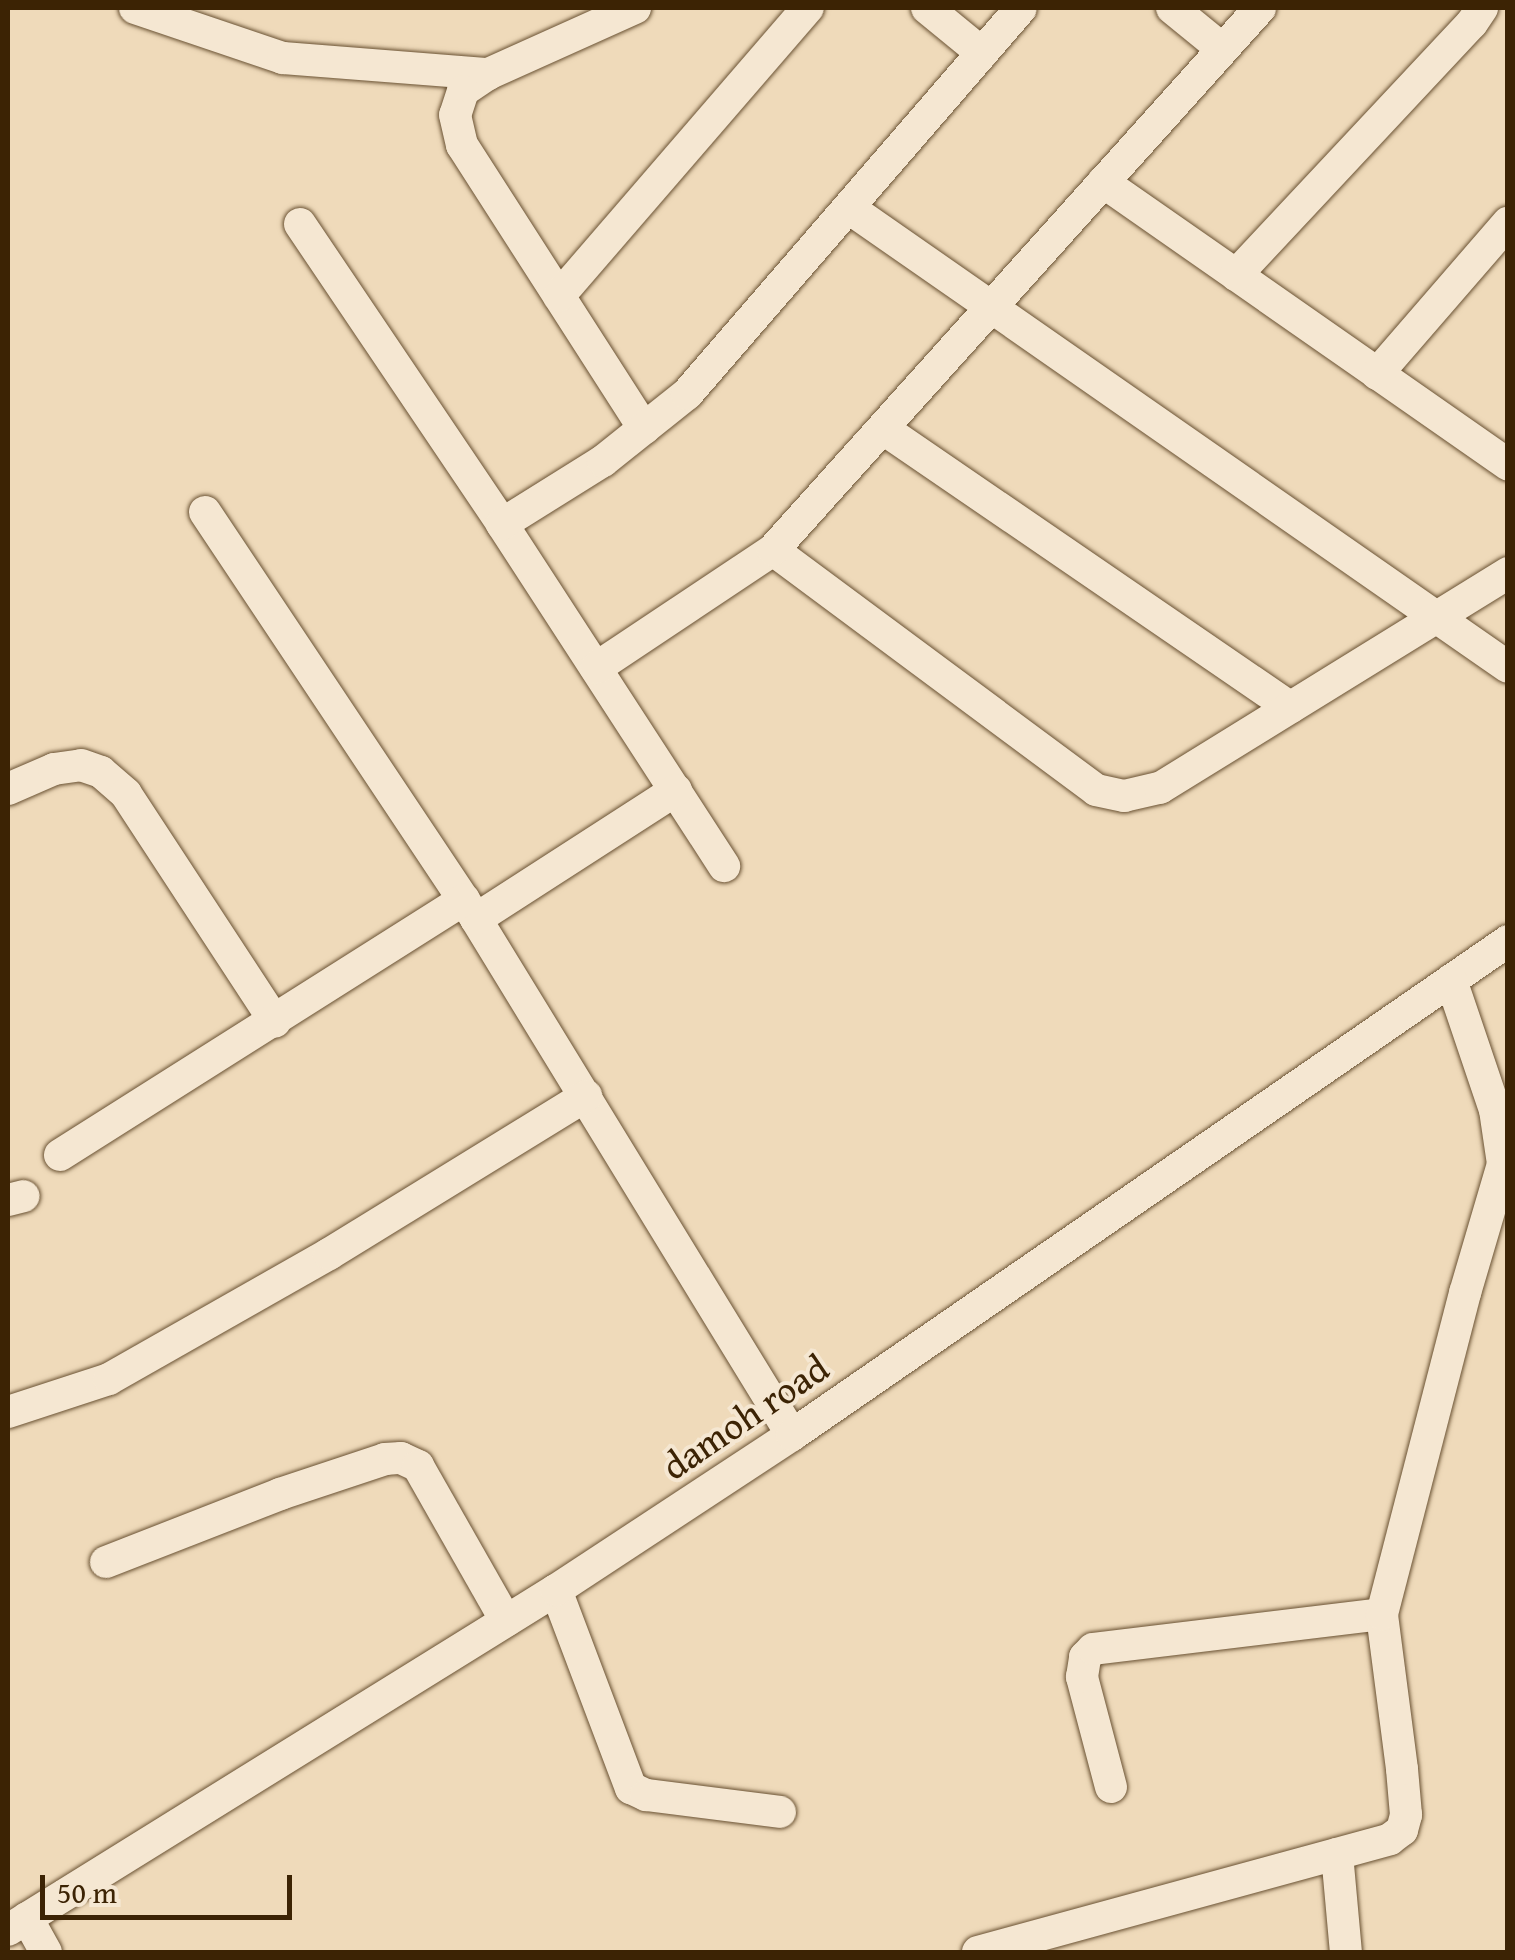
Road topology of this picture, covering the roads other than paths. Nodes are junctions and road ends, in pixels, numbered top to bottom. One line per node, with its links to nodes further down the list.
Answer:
1 (135, 8): 11 (street)
2 (634, 8): 11 (street)
3 (808, 8): 17 (street)
4 (927, 8): 10 (street)
5 (1021, 8): 10 (street)
6 (1172, 8): 9 (street)
7 (1260, 8): 9 (street)
8 (1482, 8): 16 (street)
9 (1222, 48): 12 (street)
10 (982, 53): 13 (street)
11 (488, 74): 17 (street)
12 (1103, 182): 16 (street); 18 (street)
13 (849, 208): 18 (street); 20 (street)
14 (1508, 223): 19 (street)
15 (300, 224): 24 (street)
16 (1236, 275): 19 (street)
17 (559, 296): 20 (street)
18 (992, 308): 21 (street); 27 (street)
19 (1377, 374): 22 (street)
20 (644, 428): 24 (street)
21 (884, 430): 25 (street); 30 (street)
22 (1508, 465)
23 (204, 512): 34 (street)
24 (502, 524): 29 (street)
25 (773, 550): 29 (street); 30 (street)
26 (1508, 573): 27 (street)
27 (1436, 617): 28 (street); 30 (street)
28 (1508, 667)
29 (596, 668): 32 (street)
30 (1290, 708)
31 (8, 789): 37 (street)
32 (676, 790): 33 (street); 34 (street)
33 (724, 866)
34 (470, 909): 37 (street); 38 (street)
35 (1508, 941): 36 (street, damoh road)
36 (1451, 980): 41 (street, damoh road); 44 (street)
37 (275, 1022): 39 (street)
38 (586, 1096): 40 (street); 41 (street)
39 (60, 1155)
40 (8, 1412)
41 (792, 1435): 43 (street, damoh road)
42 (106, 1562): 45 (street)
43 (556, 1590): 45 (street, damoh road); 47 (street)
44 (1382, 1614): 46 (street); 48 (street)
45 (506, 1621): 49 (street, damoh road)
46 (1110, 1787)
47 (780, 1812)
48 (1337, 1854): 51 (street); 52 (street)
49 (17, 1924): 50 (street)
50 (46, 1952)
51 (978, 1952)
52 (1346, 1952)

